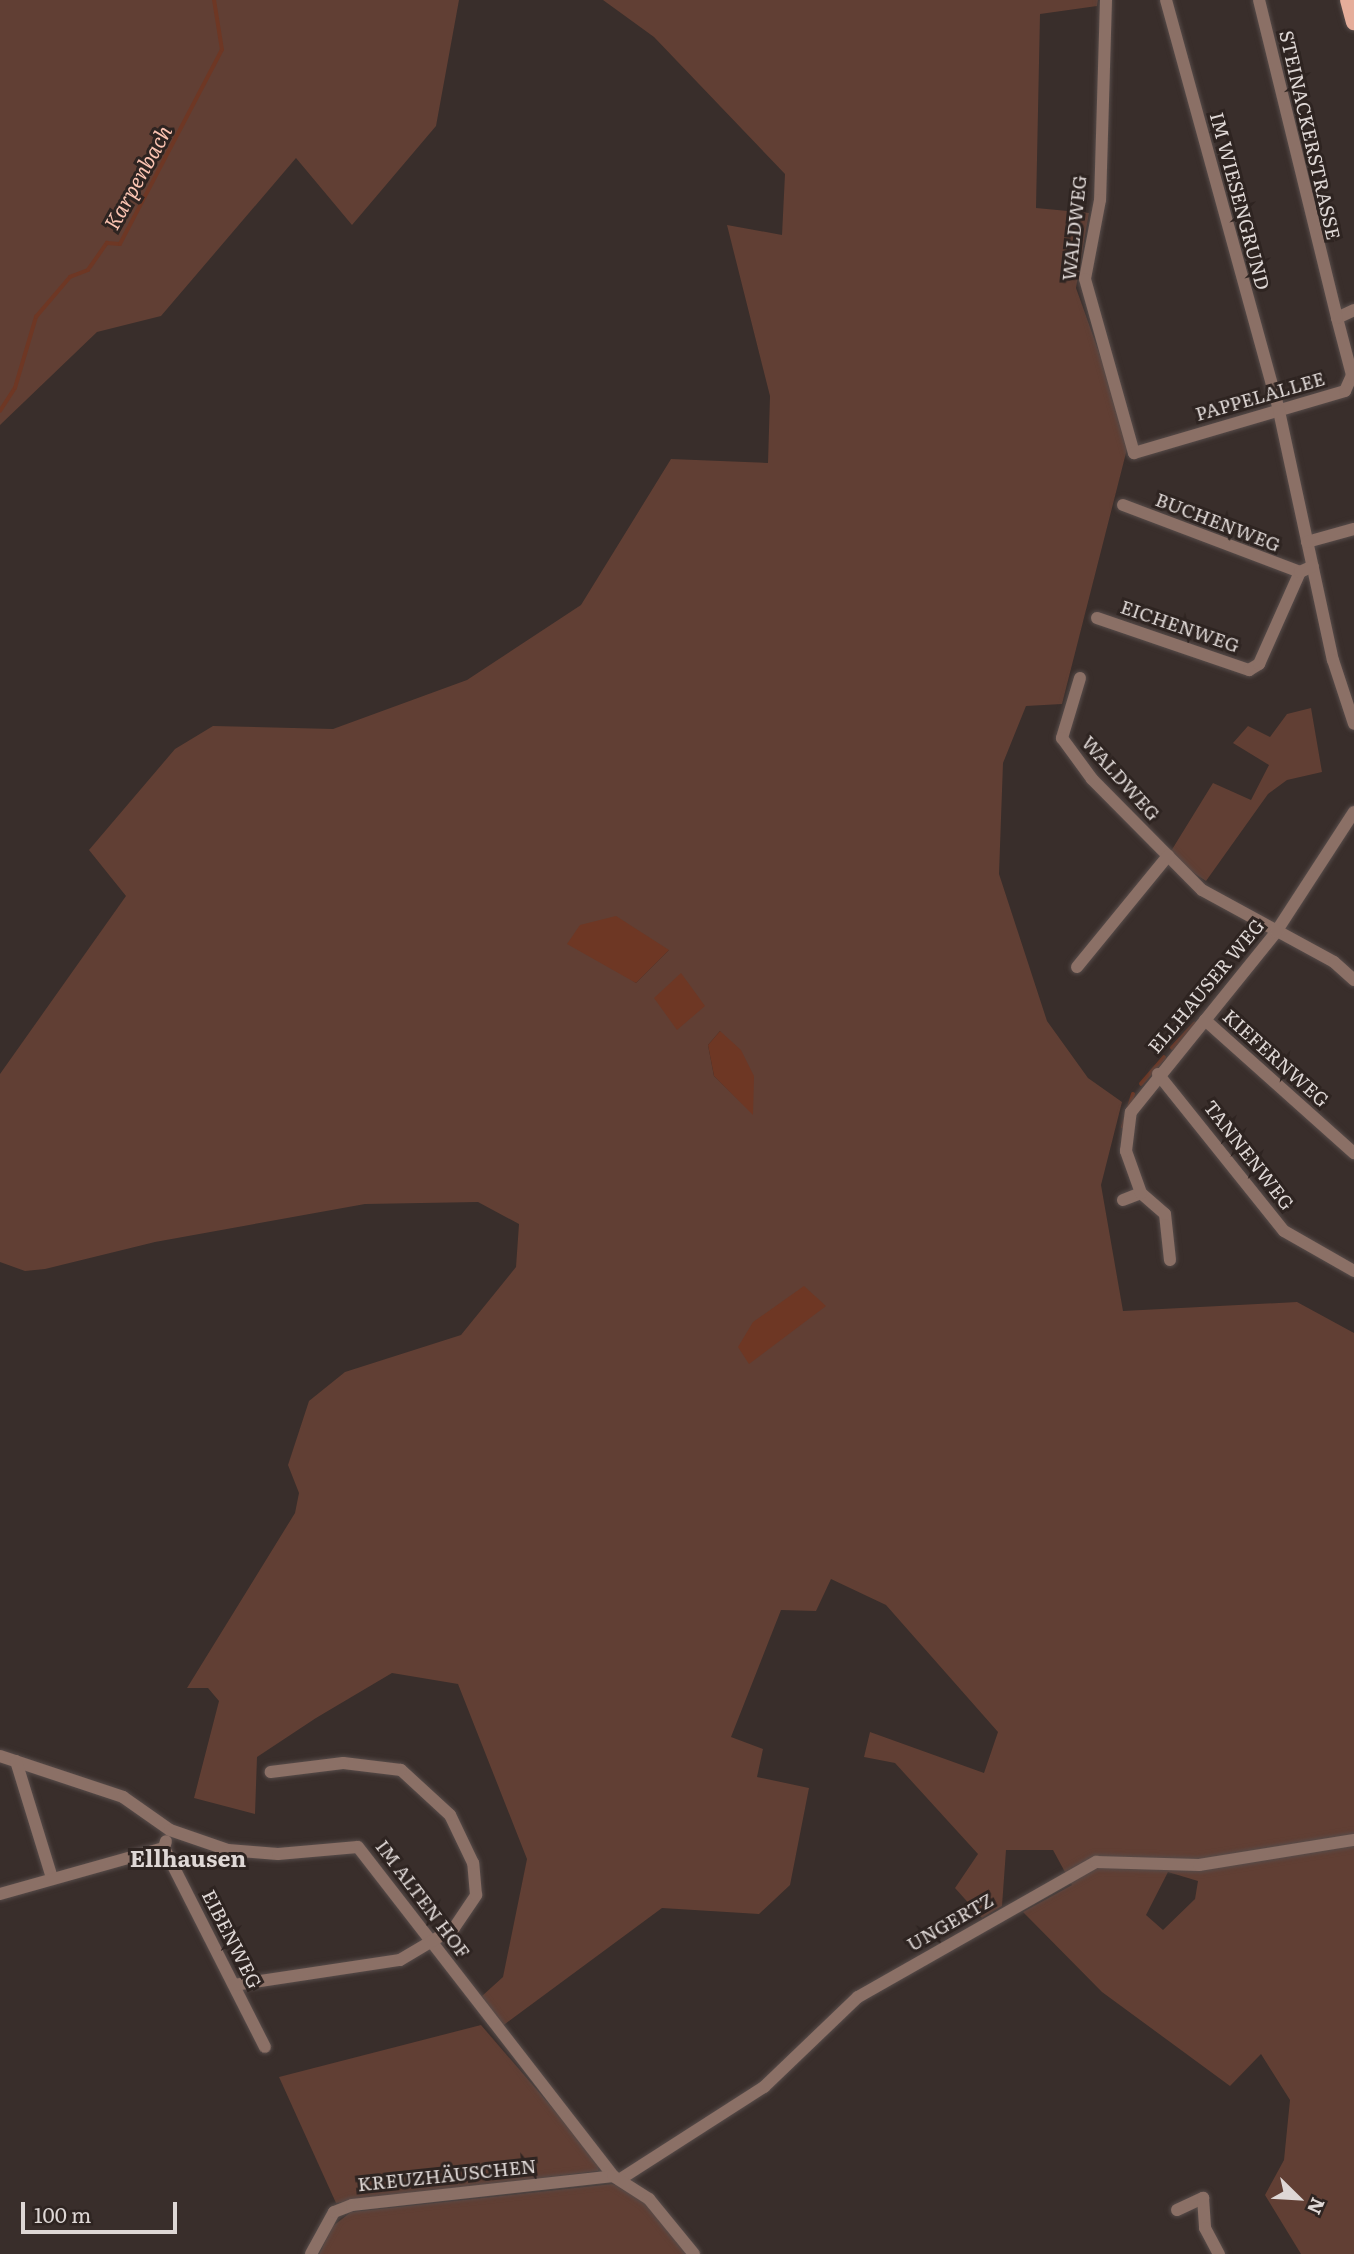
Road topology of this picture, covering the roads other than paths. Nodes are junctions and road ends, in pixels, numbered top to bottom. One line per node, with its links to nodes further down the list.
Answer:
1 (1106, 0): 9 (street, WALDWEG)
2 (1166, 0): 8 (street, IM WIESENGRUND)
3 (1259, 0): 7 (street, STEINACKERSTRASSE)
4 (1348, 0): 5 (main road)
5 (1354, 22)
6 (1354, 310): 7 (street)
7 (1337, 318): 8 (street, PAPPELALLEE)
8 (1279, 411): 9 (street, PAPPELALLEE); 12 (street, IM WIESENGRUND)
9 (1134, 453)
10 (1123, 505): 14 (street, BUCHENWEG)
11 (1354, 528): 12 (street)
12 (1307, 542): 13 (street, IM WIESENGRUND)
13 (1313, 566): 14 (street); 17 (street, IM WIESENGRUND)
14 (1300, 572): 15 (street, EICHENWEG)
15 (1097, 618)
16 (1080, 678): 19 (street, WALDWEG)
17 (1354, 724)
18 (1354, 811): 20 (street, ELLHAUSER WEG)
19 (1168, 856): 20 (street, WALDWEG); 21 (street)
20 (1276, 932): 22 (street, WALDWEG); 23 (street, ELLHAUSER WEG)
21 (1077, 967)
22 (1354, 980)
23 (1205, 1020): 24 (street, ELLHAUSER WEG); 25 (street, KIEFERNWEG)
24 (1157, 1074): 26 (street, ELLHAUSER WEG); 29 (street, TANNENWEG)
25 (1354, 1153)
26 (1141, 1193): 27 (street); 28 (street, ELLHAUSER WEG)
27 (1123, 1200)
28 (1170, 1260)
29 (1354, 1271)
30 (0, 1756): 31 (street, IM ALTEN HOF)
31 (16, 1761): 33 (street, IM ALTEN HOF); 36 (street)
32 (271, 1772): 38 (street)
33 (170, 1830): 35 (street); 38 (street, IM ALTEN HOF)
34 (1354, 1840): 41 (street, UNGERTZ)
35 (164, 1848): 36 (street); 39 (street, EIBENWEG)
36 (52, 1878): 37 (street)
37 (0, 1894)
38 (434, 1942): 39 (street); 41 (street, IM ALTEN HOF)
39 (234, 1985): 40 (street, EIBENWEG)
40 (265, 2047)
41 (617, 2177): 43 (street, KREUZHÄUSCHEN); 44 (street, IM ALTEN HOF)
42 (1177, 2210): 45 (street)
43 (311, 2254)
44 (694, 2254)
45 (1219, 2254)

